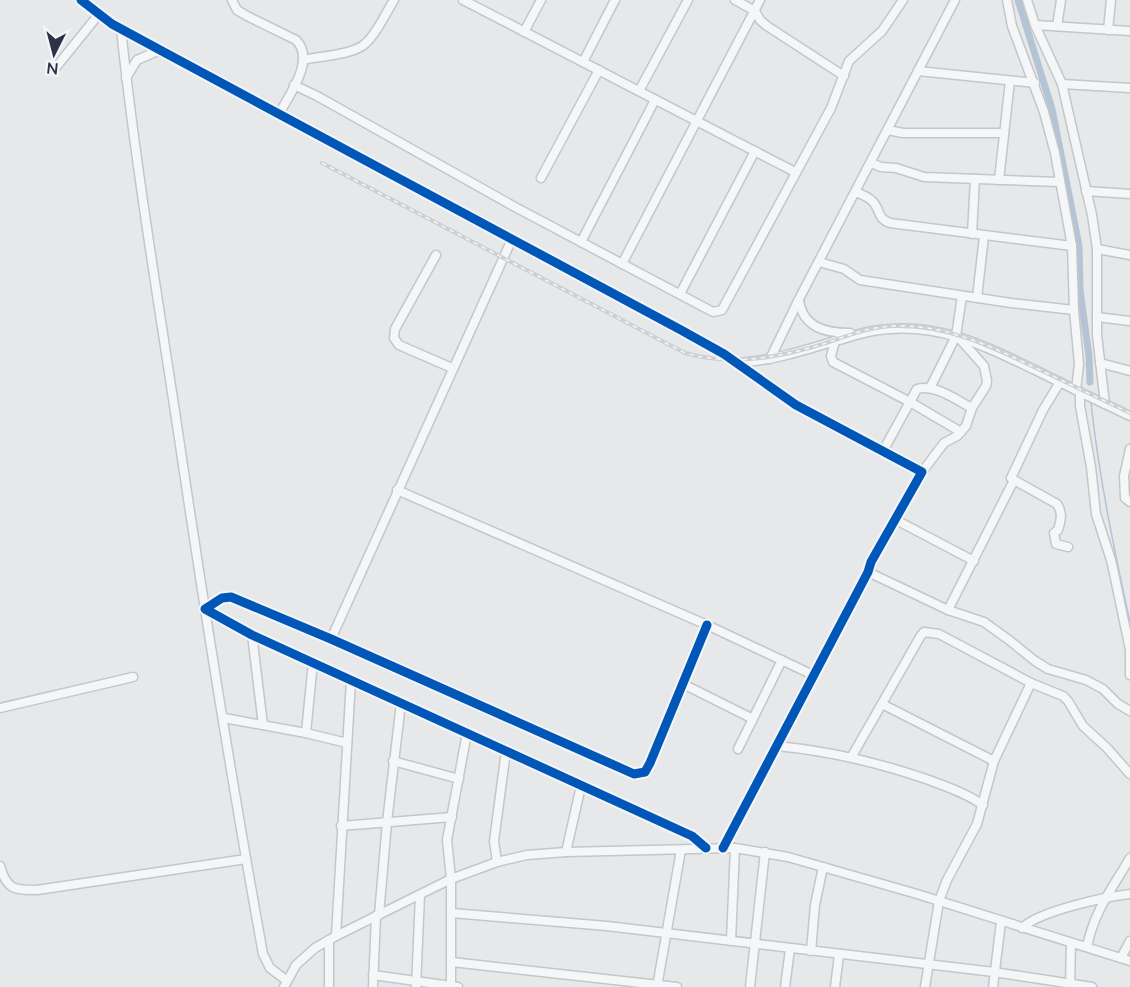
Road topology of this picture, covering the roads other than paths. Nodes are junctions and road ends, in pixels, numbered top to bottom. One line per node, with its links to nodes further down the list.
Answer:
1 (81, 0): 17 (street)
2 (232, 0): 25 (street)
3 (393, 0): 25 (street)
4 (463, 0): 22 (street)
5 (541, 0): 22 (street)
6 (615, 0): 26 (street)
7 (688, 0): 37 (street)
8 (735, 0): 16 (street)
9 (760, 0): 16 (street)
10 (903, 0): 30 (street)
11 (955, 0): 29 (street)
12 (1007, 0): 33 (street)
13 (1027, 0): 18 (street)
14 (1061, 0): 19 (street)
15 (1111, 0): 21 (street)
16 (755, 11): 30 (street); 40 (street)
17 (99, 14): 20 (street); 27 (street)
18 (1035, 25): 19 (street); 34 (street)
19 (1057, 26): 21 (street)
20 (121, 29): 24 (street); 31 (street)
21 (1108, 30): 23 (street)
22 (524, 32): 26 (street)
23 (1130, 32)
24 (160, 50): 31 (street); 39 (street)
25 (303, 60): 35 (street)
26 (583, 62): 28 (street)
27 (57, 66)
28 (599, 70): 37 (street); 46 (street)
29 (918, 71): 32 (street); 41 (street)
30 (844, 76): 45 (street)
31 (126, 78): 96 (street)
32 (1011, 81): 33 (street); 42 (street)
33 (1035, 83): 49 (street)
34 (1062, 84): 36 (street); 50 (street)
35 (294, 85): 39 (street); 56 (street)
36 (1130, 88)
37 (639, 91): 38 (street)
38 (656, 100): 40 (street); 56 (street)
39 (279, 114): 55 (street)
40 (697, 122): 43 (street); 62 (street)
41 (888, 130): 42 (street); 44 (street)
42 (1004, 133): 48 (street)
43 (755, 151): 45 (street); 63 (street)
44 (871, 163): 47 (street); 51 (street)
45 (795, 172): 63 (street)
46 (541, 178)
47 (975, 179): 48 (street); 53 (street)
48 (999, 180): 49 (street)
49 (1060, 182): 57 (street)
50 (1086, 191): 52 (street); 58 (street)
51 (856, 192): 53 (street); 61 (street)
52 (1130, 195)
53 (972, 234): 54 (street)
54 (984, 236): 57 (street); 65 (street)
55 (512, 239): 74 (street); 76 (street)
56 (581, 242): 62 (street)
57 (1072, 246): 67 (street)
58 (1097, 249): 60 (street); 68 (street)
59 (436, 255): 76 (street)
60 (1130, 255)
61 (819, 262): 64 (street); 66 (street)
62 (622, 264): 63 (street)
63 (680, 294)
64 (962, 296): 65 (street); 71 (street)
65 (977, 298): 67 (street)
66 (799, 299): 70 (street); 73 (street)
67 (1074, 310): 80 (street)
68 (1097, 317): 69 (street); 75 (street)
69 (1130, 321)
70 (857, 334): 71 (street); 72 (street)
71 (956, 336): 78 (street); 79 (street); 83 (street)
72 (835, 341): 73 (street); 81 (street)
73 (770, 359): 74 (street)
74 (737, 363): 87 (street)
75 (1100, 363): 77 (street); 82 (street)
76 (452, 368): 90 (street)
77 (1130, 371)
78 (1060, 382): 80 (street); 89 (street)
79 (930, 388): 81 (street); 83 (street)
80 (1078, 391): 82 (street); 104 (street)
81 (910, 402): 85 (street); 87 (street)
82 (1105, 404): 84 (street)
83 (972, 408): 85 (street)
84 (1130, 416)
85 (961, 432): 88 (street)
86 (1130, 449): 91 (street)
87 (883, 451): 88 (street)
88 (922, 472): 92 (street)
89 (1014, 480): 93 (street); 94 (street)
90 (398, 490): 98 (street); 100 (street)
91 (1130, 502)
92 (896, 519): 94 (street); 95 (street)
93 (1068, 547)
94 (974, 561): 97 (street)
95 (868, 572): 97 (street); 103 (street)
96 (205, 609): 99 (street); 100 (street); 113 (street)
97 (948, 610): 112 (street)
98 (707, 625): 101 (street); 108 (street)
99 (252, 635): 102 (street); 115 (street)
100 (331, 639): 108 (street)
101 (782, 660): 103 (street); 114 (street)
102 (313, 662): 106 (street); 116 (street)
103 (813, 675): 119 (street)
104 (1130, 675)
105 (133, 677): 111 (street)
106 (351, 680): 109 (street); 118 (street)
107 (1031, 683): 110 (street); 124 (street); 125 (street)
108 (684, 684): 114 (street)
109 (401, 703): 117 (street); 123 (street)
110 (882, 704): 122 (street); 124 (street)
111 (0, 708)
112 (1130, 711)
113 (224, 718): 115 (street); 139 (street)
114 (753, 719): 120 (street)
115 (263, 725): 116 (street)
116 (306, 733): 118 (street)
117 (467, 733): 121 (street); 126 (street)
118 (347, 743): 131 (street)
119 (777, 746): 122 (street); 133 (street)
120 (738, 748)
121 (506, 751): 127 (street); 140 (street)
122 (852, 756): 128 (street)
123 (393, 761): 126 (street); 130 (street)
124 (994, 761): 128 (street)
125 (1130, 774)
126 (459, 779): 129 (street)
127 (581, 786): 132 (street); 136 (street)
128 (982, 805): 147 (street)
129 (452, 817): 130 (street); 143 (street)
130 (387, 822): 131 (street); 149 (street)
131 (341, 826): 153 (street)
132 (706, 848): 133 (street); 135 (street)
133 (723, 848): 134 (street)
134 (735, 848): 137 (street); 154 (street)
135 (681, 850): 136 (street); 152 (street)
136 (566, 852): 140 (street)
137 (765, 852): 142 (street); 157 (street)
138 (1130, 858): 146 (street)
139 (246, 859): 141 (street); 167 (street)
140 (497, 862): 143 (street)
141 (0, 866)
142 (823, 867): 147 (street); 160 (street)
143 (452, 879): 145 (street); 148 (street)
144 (1130, 894): 146 (street)
145 (420, 895): 149 (street); 168 (street)
146 (1105, 897): 151 (street); 158 (street)
147 (939, 901): 150 (street); 164 (street)
148 (452, 913): 152 (street); 163 (street)
149 (377, 915): 153 (street); 166 (street)
150 (1001, 922): 151 (street); 165 (street)
151 (1022, 928): 156 (street)
152 (666, 934): 154 (street); 170 (street)
153 (332, 938): 167 (street); 171 (street)
154 (731, 941): 157 (street)
155 (1130, 942): 162 (street)
156 (1071, 943): 158 (street); 169 (street)
157 (755, 945): 159 (street); 175 (street)
158 (1087, 947): 162 (street)
159 (790, 949): 160 (street); 176 (street)
160 (811, 951): 161 (street)
161 (839, 955): 164 (street); 177 (street)
162 (1125, 959)
163 (452, 962): 170 (street); 173 (street)
164 (929, 964): 165 (street); 178 (street)
165 (994, 972): 169 (street); 179 (street)
166 (373, 975): 168 (street); 172 (street)
167 (285, 984)
168 (416, 984): 173 (street)
169 (1070, 985): 180 (street)
170 (657, 986): 174 (street)
171 (328, 987)
172 (373, 987)
173 (454, 987)
174 (677, 987)
175 (750, 987)
176 (785, 987)
177 (835, 987)
178 (926, 987)
179 (993, 987)
180 (1092, 987)

